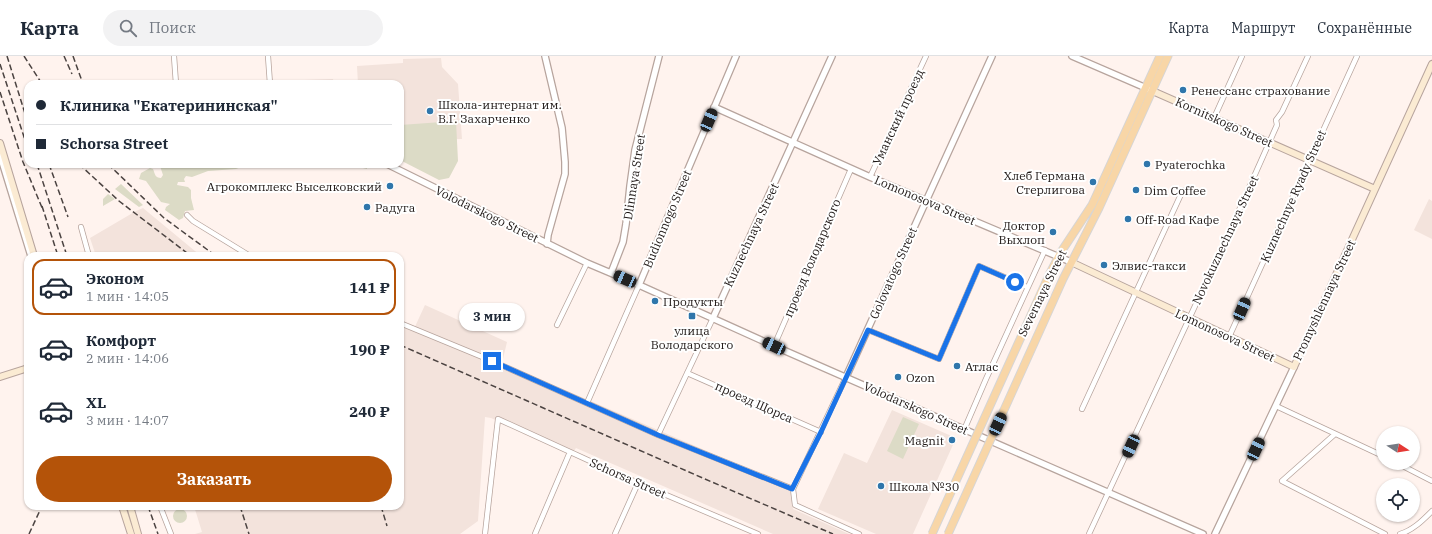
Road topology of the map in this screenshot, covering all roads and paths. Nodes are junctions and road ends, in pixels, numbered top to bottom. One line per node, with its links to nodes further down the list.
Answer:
1 (174, 56): 16 (street)
2 (268, 56): 17 (street)
3 (546, 56): 34 (street)
4 (659, 56): 43 (street, Dlinnaya Street)
5 (736, 56): 19 (street, Budionnogo Street)
6 (832, 56): 23 (street, Kuznechnaya Street)
7 (926, 56): 28 (street, Уманский проезд)
8 (992, 56): 31 (street, Golovatogo Street)
9 (1072, 56): 18 (street, Kornitskogo Street)
10 (1160, 56): 18 (main road, Severnaya Street)
11 (1168, 56): 18 (main road, Severnaya Street)
12 (1242, 56): 20 (street)
13 (1308, 56): 21 (street, Novokuznechnaya Street)
14 (1357, 56): 25 (street, Kuznechnye Ryady Street)
15 (1432, 64): 29 (main road, Promyshlennaya Street)
16 (176, 80)
17 (270, 80)
18 (1149, 89): 20 (main road, Kornitskogo Street); 40 (main road, Severnaya Street); 41 (main road, Severnaya Street)
19 (714, 107): 23 (street, Lomonosova Street); 44 (street, Budionnogo Street)
20 (1214, 118): 21 (main road, Kornitskogo Street)
21 (1269, 142): 25 (main road, Kornitskogo Street); 48 (street, Novokuznechnaya Street)
22 (0, 143): 36 (main road)
23 (793, 143): 27 (street, Lomonosova Street); 47 (street, Kuznechnaya Street)
24 (0, 155): 37 (street)
25 (1309, 160): 29 (main road, Kornitskogo Street); 52 (street, Kuznechnye Ryady Street)
26 (395, 168): 34 (street, Volodarskogo Street)
27 (851, 169): 28 (street, Lomonosova Street); 53 (street, проезд Володарского)
28 (870, 177): 31 (street, Lomonosova Street)
29 (1375, 189): 54 (main road, Promyshlennaya Street)
30 (1182, 190): 46 (street)
31 (926, 201): 35 (street, Lomonosova Street); 51 (street, Golovatogo Street)
32 (187, 215): 39 (street)
33 (82, 227): 38 (street)
34 (547, 244): 42 (street, Volodarskogo Street)
35 (1044, 250): 40 (street, Lomonosova Street); 45 (street)
36 (31, 252)
37 (31, 252)
38 (88, 252)
39 (243, 252)
40 (1059, 256): 41 (street, Lomonosova Street); 85 (main road, Severnaya Street, bridge)
41 (1071, 262): 46 (main road, Lomonosova Street); 86 (main road, Severnaya Street, bridge)
42 (587, 263): 43 (street, Volodarskogo Street); 50 (street)
43 (612, 273): 44 (street, Volodarskogo Street)
44 (639, 285): 47 (street, Volodarskogo Street); 59 (street, Budionnogo Street)
45 (1027, 287): 51 (street); 62 (street)
46 (1136, 293): 48 (main road, Lomonosova Street); 61 (street)
47 (712, 318): 53 (street, Volodarskogo Street); 56 (street, Kuznechnaya Street)
48 (1189, 318): 52 (main road, Lomonosova Street); 72 (street, Novokuznechnaya Street)
49 (404, 325): 59 (street)
50 (558, 325)
51 (868, 330): 58 (street, Golovatogo Street)
52 (1229, 337): 54 (main road, Lomonosova Street)
53 (774, 346): 58 (street, Volodarskogo Street)
54 (1294, 367): 60 (street, Promyshlennaya Street)
55 (24, 369): 57 (main road)
56 (687, 372): 63 (street, проезд Щорса); 65 (street, Kuznechnaya Street)
57 (0, 377)
58 (846, 377): 62 (street, Volodarskogo Street); 63 (street, Golovatogo Street)
59 (587, 403): 65 (street)
60 (1276, 406): 64 (street); 89 (street, Promyshlennaya Street)
61 (1082, 409)
62 (964, 430): 72 (street, Volodarskogo Street)
63 (821, 432): 71 (street, Golovatogo Street)
64 (1335, 434): 67 (street); 90 (street)
65 (658, 435): 71 (street)
66 (570, 452): 70 (street, Schorsa Street); 80 (street, Schorsa Street); 81 (street)
67 (1376, 453)
68 (1411, 470): 69 (street)
69 (1432, 481)
70 (638, 483): 82 (street); 83 (street, Schorsa Street)
71 (792, 489): 84 (street)
72 (1109, 493): 87 (street, Novokuznechnaya Street); 88 (street, Volodarskogo Street)
73 (123, 510): 77 (main road)
74 (131, 510): 78 (main road)
75 (162, 510): 79 (street)
76 (1432, 511): 91 (street)
77 (131, 534)
78 (138, 534)
79 (171, 534)
80 (486, 534)
81 (534, 534)
82 (615, 534)
83 (758, 534)
84 (859, 534)
85 (932, 534)
86 (948, 534)
87 (1089, 534)
88 (1203, 534)
89 (1215, 534)
90 (1384, 534)
91 (1400, 534)

